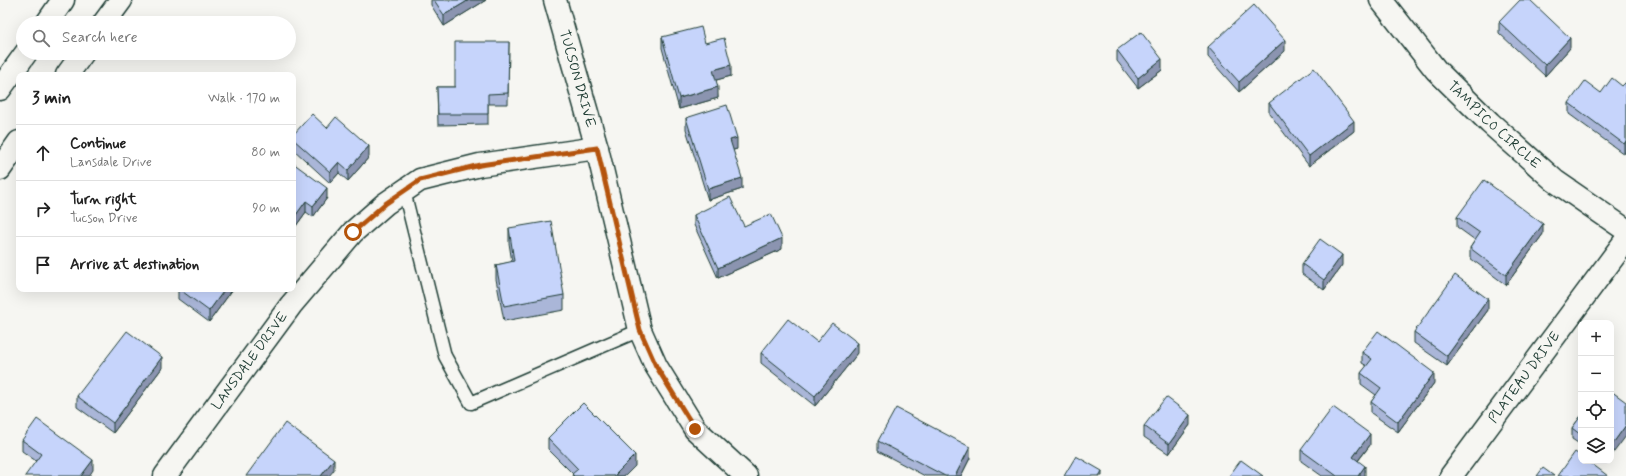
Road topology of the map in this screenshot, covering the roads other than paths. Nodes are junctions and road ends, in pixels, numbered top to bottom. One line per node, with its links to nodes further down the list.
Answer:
1 (63, 0): 5 (street)
2 (121, 0): 6 (street)
3 (555, 0): 12 (street, TUCSON DRIVE)
4 (1382, 0): 15 (street, TAMPICO CIRCLE)
5 (52, 16)
6 (109, 16)
7 (21, 60): 10 (street)
8 (78, 60): 9 (street)
9 (69, 72)
10 (0, 89)
11 (16, 146): 13 (street)
12 (597, 148): 14 (street, LANSDALE DRIVE); 17 (street, TUCSON DRIVE)
13 (0, 169)
14 (404, 191): 17 (lane); 18 (street, LANSDALE DRIVE)
15 (1626, 230)
16 (1626, 240): 20 (street, PLATEAU DRIVE)
17 (640, 330): 19 (street, TUCSON DRIVE)
18 (165, 476)
19 (746, 476)
20 (1451, 476)

